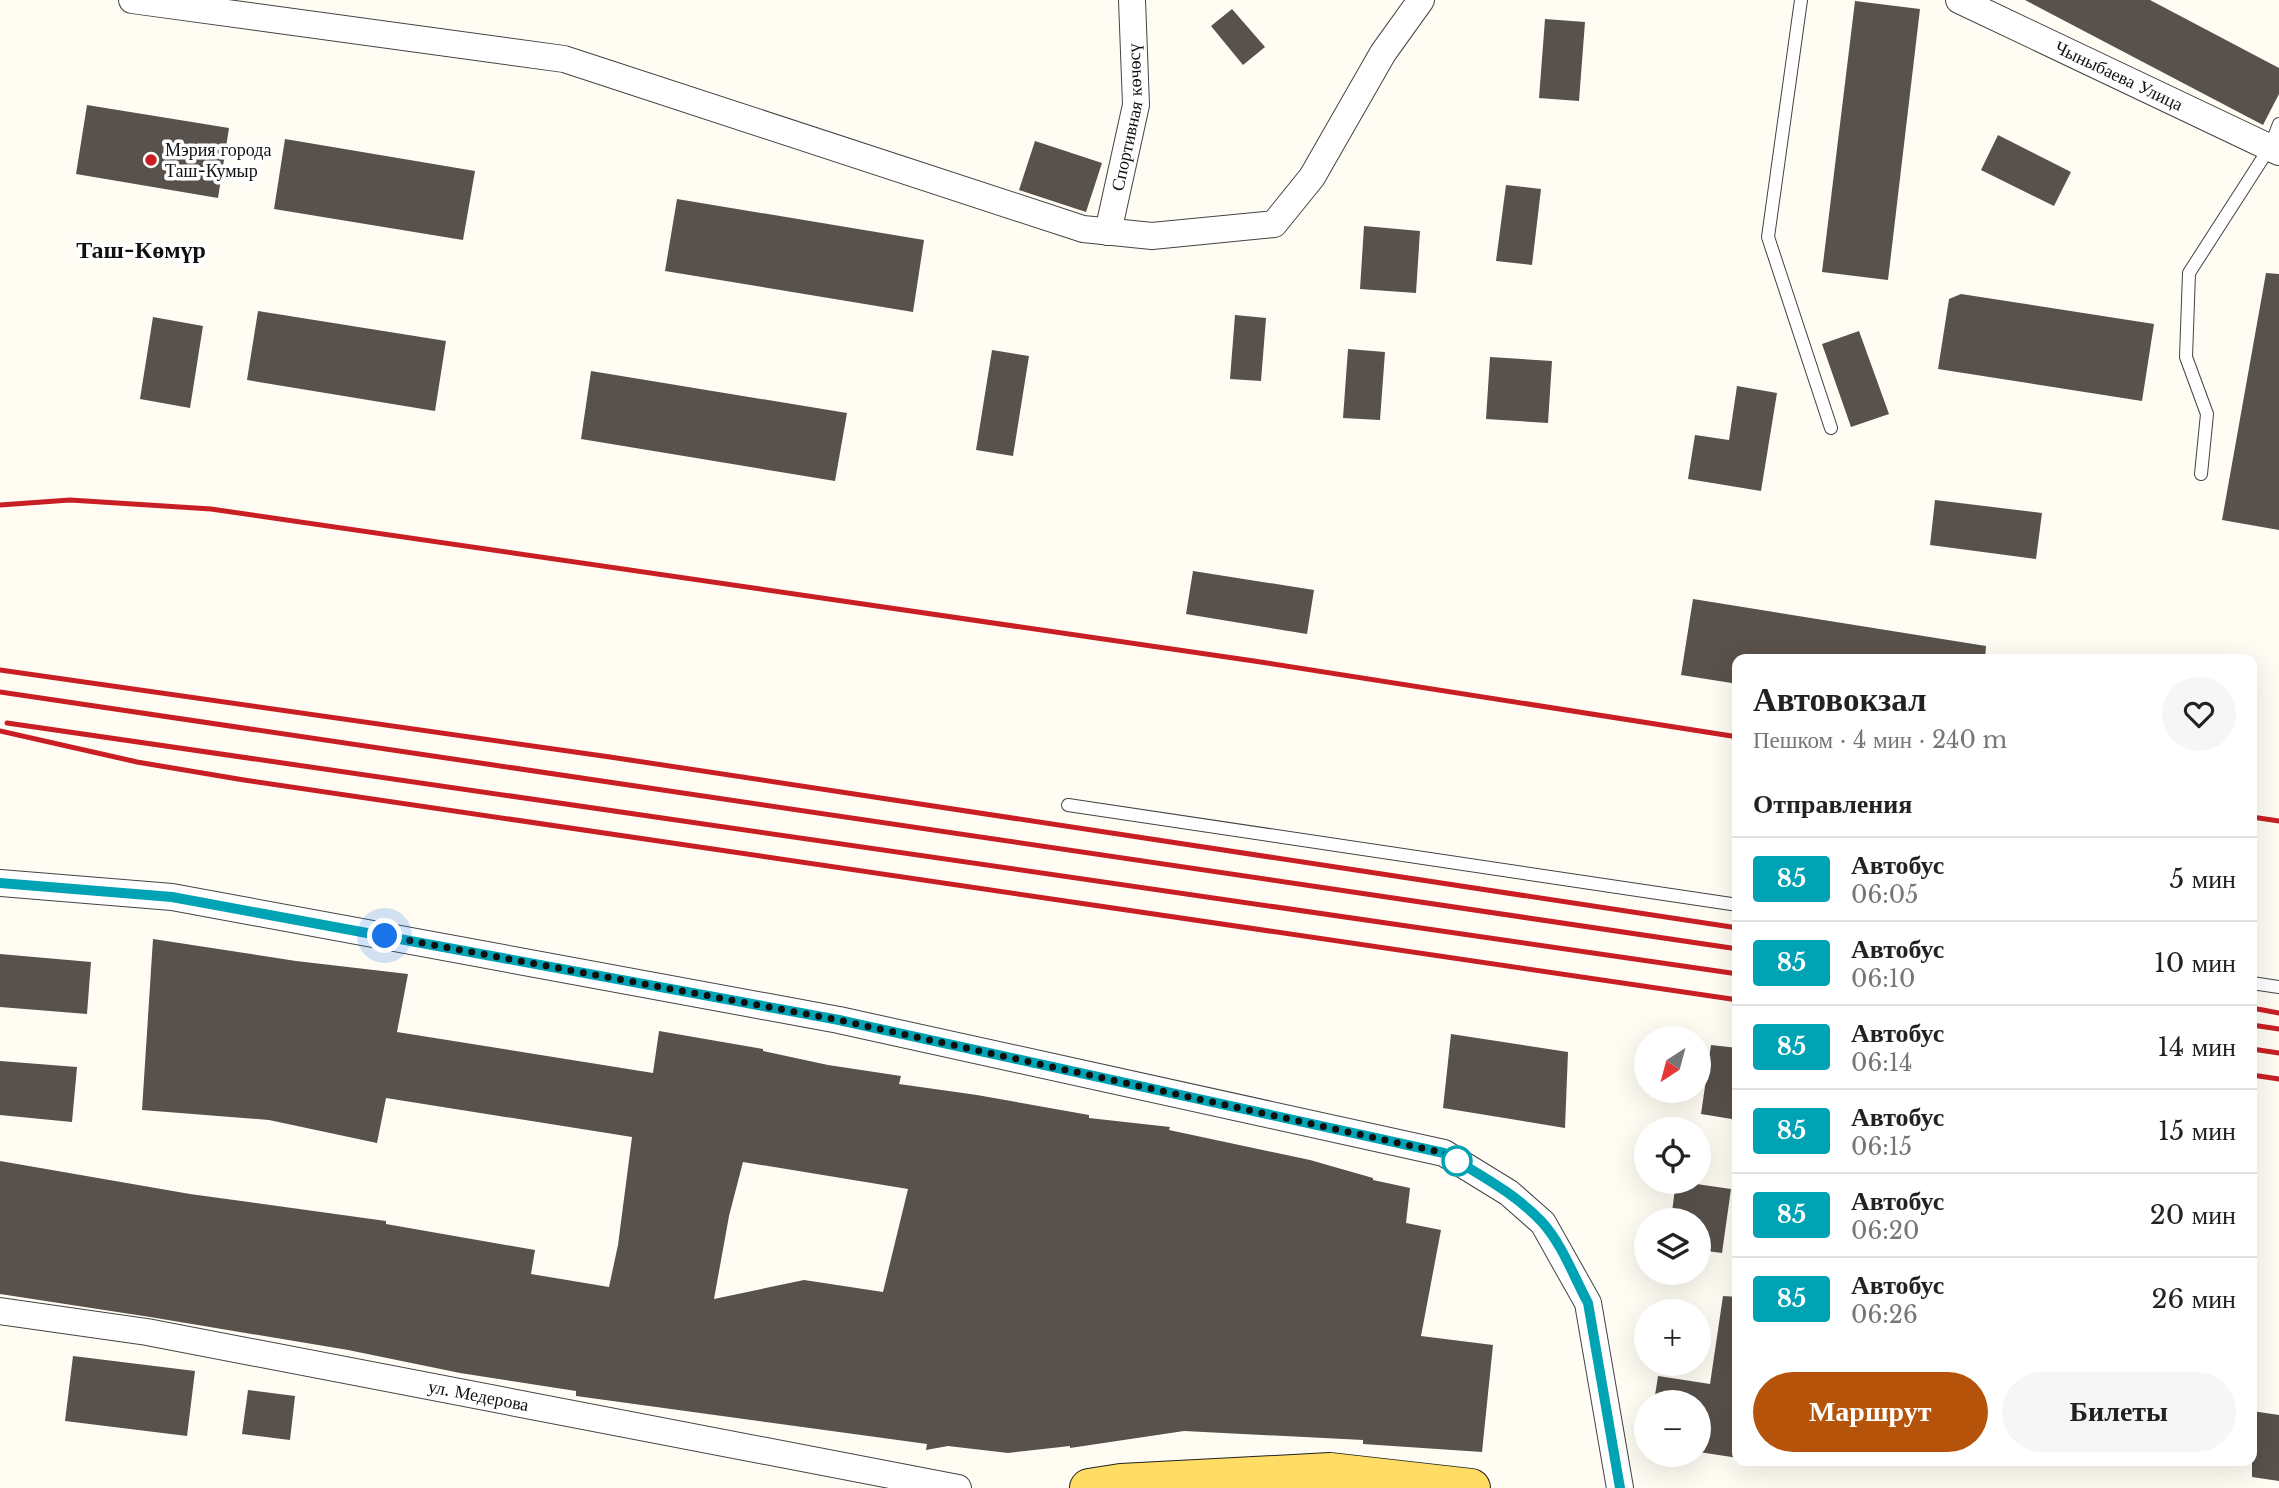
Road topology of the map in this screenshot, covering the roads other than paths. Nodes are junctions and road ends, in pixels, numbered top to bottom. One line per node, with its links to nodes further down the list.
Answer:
1 (132, 0): 7 (street)
2 (1132, 0): 7 (street, Спортивная көчөсү)
3 (1421, 0): 7 (street)
4 (1801, 0): 8 (lane)
5 (1959, 0): 6 (street, Чыныбаева Улица)
6 (2276, 141): 9 (lane)
7 (1108, 232)
8 (1831, 428)
9 (2201, 474)
10 (1068, 805): 12 (lane)
11 (0, 883): 19 (street)
12 (1732, 904)
13 (2257, 984): 14 (lane)
14 (2279, 987)
15 (0, 1311): 16 (street, ул. Медерова)
16 (958, 1488)
17 (1089, 1488): 18 (main road)
18 (1471, 1488)
19 (1620, 1488)

